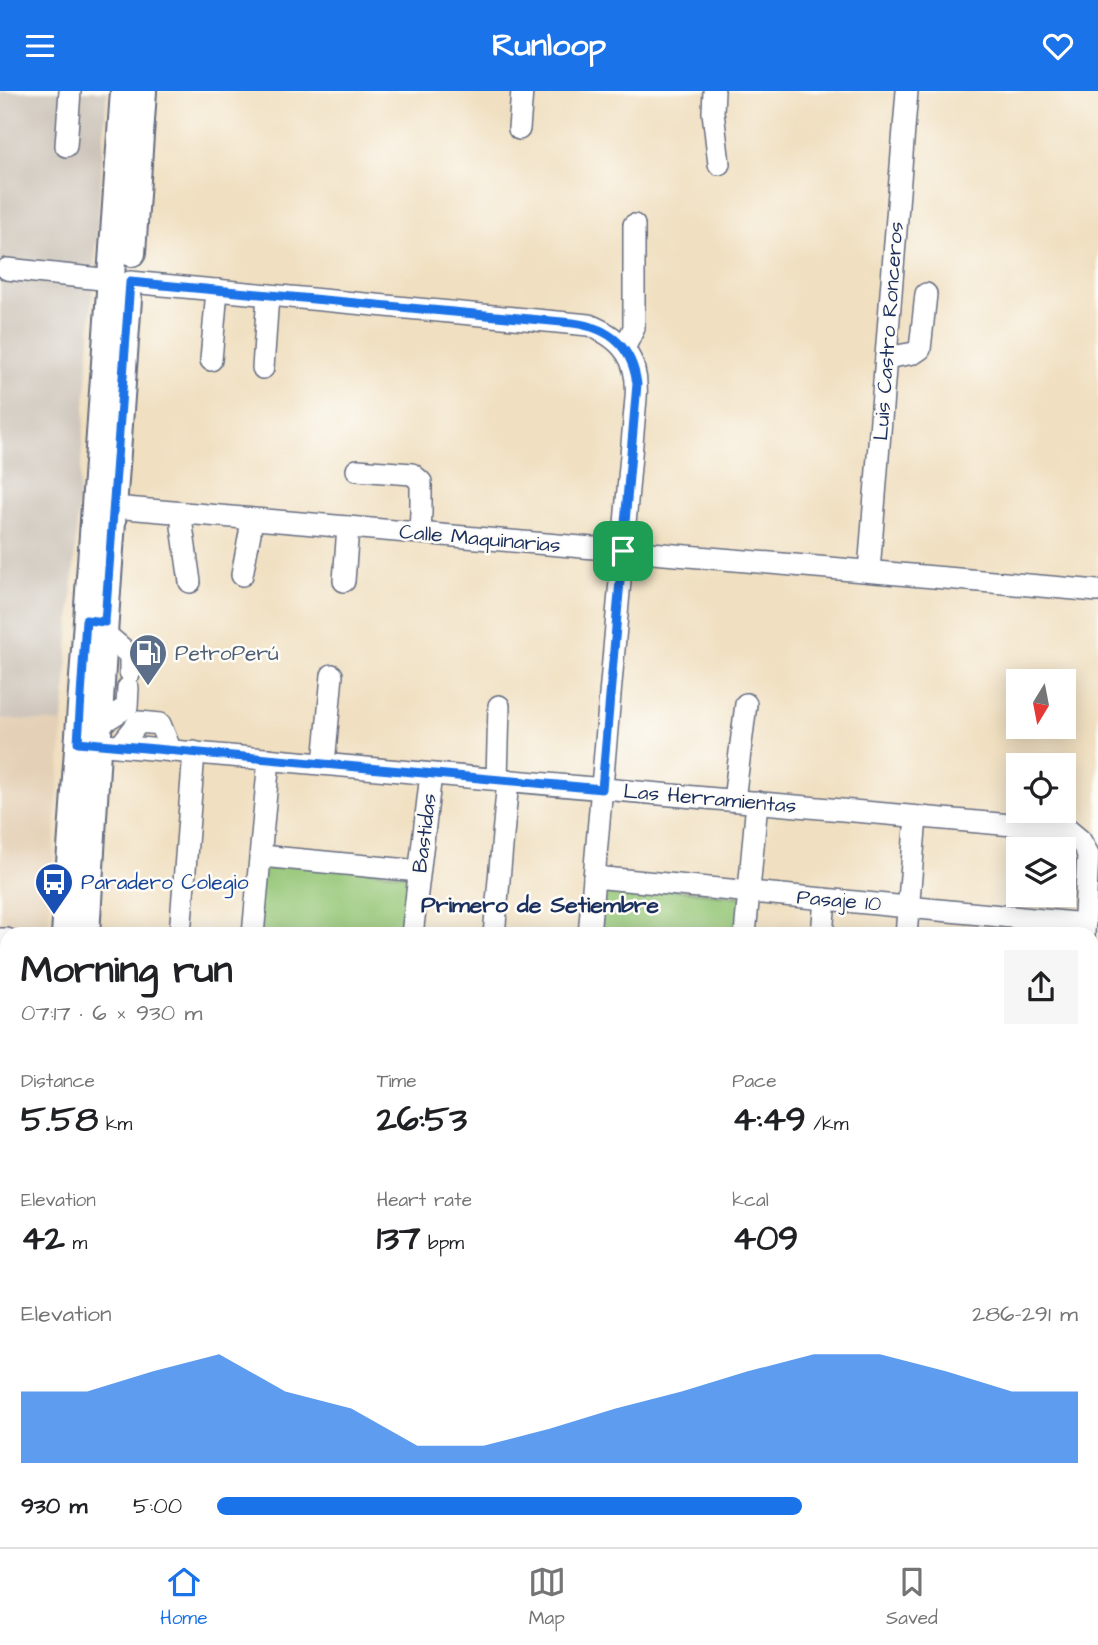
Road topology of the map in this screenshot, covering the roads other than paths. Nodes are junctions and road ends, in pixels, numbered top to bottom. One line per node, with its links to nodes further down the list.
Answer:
1 (70, 91): 8 (street)
2 (124, 91): 12 (main road)
3 (143, 91): 12 (main road)
4 (522, 91): 7 (street)
5 (714, 91): 9 (street)
6 (907, 91): 17 (street, Luis Castro Ronceros)
7 (519, 129)
8 (66, 146)
9 (719, 164)
10 (634, 225): 16 (street)
11 (7, 269): 12 (street)
12 (121, 281): 13 (street); 21 (main road); 32 (main road)
13 (217, 290): 15 (street); 18 (street)
14 (926, 294): 17 (street)
15 (268, 295): 16 (street); 19 (street)
16 (624, 349): 26 (street)
17 (886, 358): 27 (street, Luis Castro Ronceros)
18 (211, 360)
19 (263, 368)
20 (358, 470): 25 (street)
21 (114, 507): 22 (street, Calle Maquinarias); 32 (main road)
22 (183, 513): 23 (street, Calle Maquinarias); 30 (street)
23 (251, 519): 24 (street, Calle Maquinarias); 28 (street)
24 (348, 527): 25 (street, Calle Maquinarias); 29 (street)
25 (420, 533): 26 (street, Calle Maquinarias)
26 (623, 551): 27 (street, Calle Maquinarias); 44 (street)
27 (869, 571): 31 (street, Calle Maquinarias)
28 (242, 575)
29 (344, 581)
30 (190, 582)
31 (1098, 591)
32 (98, 625): 34 (street); 37 (main road)
33 (332, 675): 41 (street)
34 (131, 697): 37 (street); 37 (street); 38 (street)
35 (746, 704): 45 (street)
36 (499, 706): 43 (street)
37 (98, 739): 38 (street, Las Herramientas); 55 (main road); 56 (main road)
38 (172, 751): 39 (street, Las Herramientas)
39 (194, 753): 40 (street, Las Herramientas); 57 (street)
40 (269, 759): 41 (street, Las Herramientas); 48 (street)
41 (324, 764): 42 (street, Las Herramientas)
42 (431, 774): 43 (street, Las Herramientas); 49 (street, Bastidas)
43 (502, 780): 44 (street, Las Herramientas); 60 (street)
44 (602, 789): 45 (street, Las Herramientas); 50 (street)
45 (734, 800): 46 (street, Las Herramientas)
46 (757, 802): 47 (street, Las Herramientas); 51 (street)
47 (916, 817): 52 (street, Las Herramientas); 54 (street)
48 (261, 856): 49 (street); 58 (street)
49 (419, 871): 59 (street, Bastidas)
50 (594, 877): 51 (street, Pasaje 10); 61 (street)
51 (749, 892): 53 (street, Pasaje 10); 62 (street)
52 (1093, 895): 66 (street, Las Herramientas)
53 (825, 899): 54 (street, Pasaje 10); 63 (street)
54 (908, 907): 64 (street); 65 (street, Pasaje 10)
55 (66, 927)
56 (86, 927)
57 (181, 927)
58 (254, 927)
59 (413, 927)
60 (494, 927)
61 (590, 927)
62 (746, 927)
63 (823, 927)
64 (907, 927)
65 (1068, 927)
66 (1085, 927)

